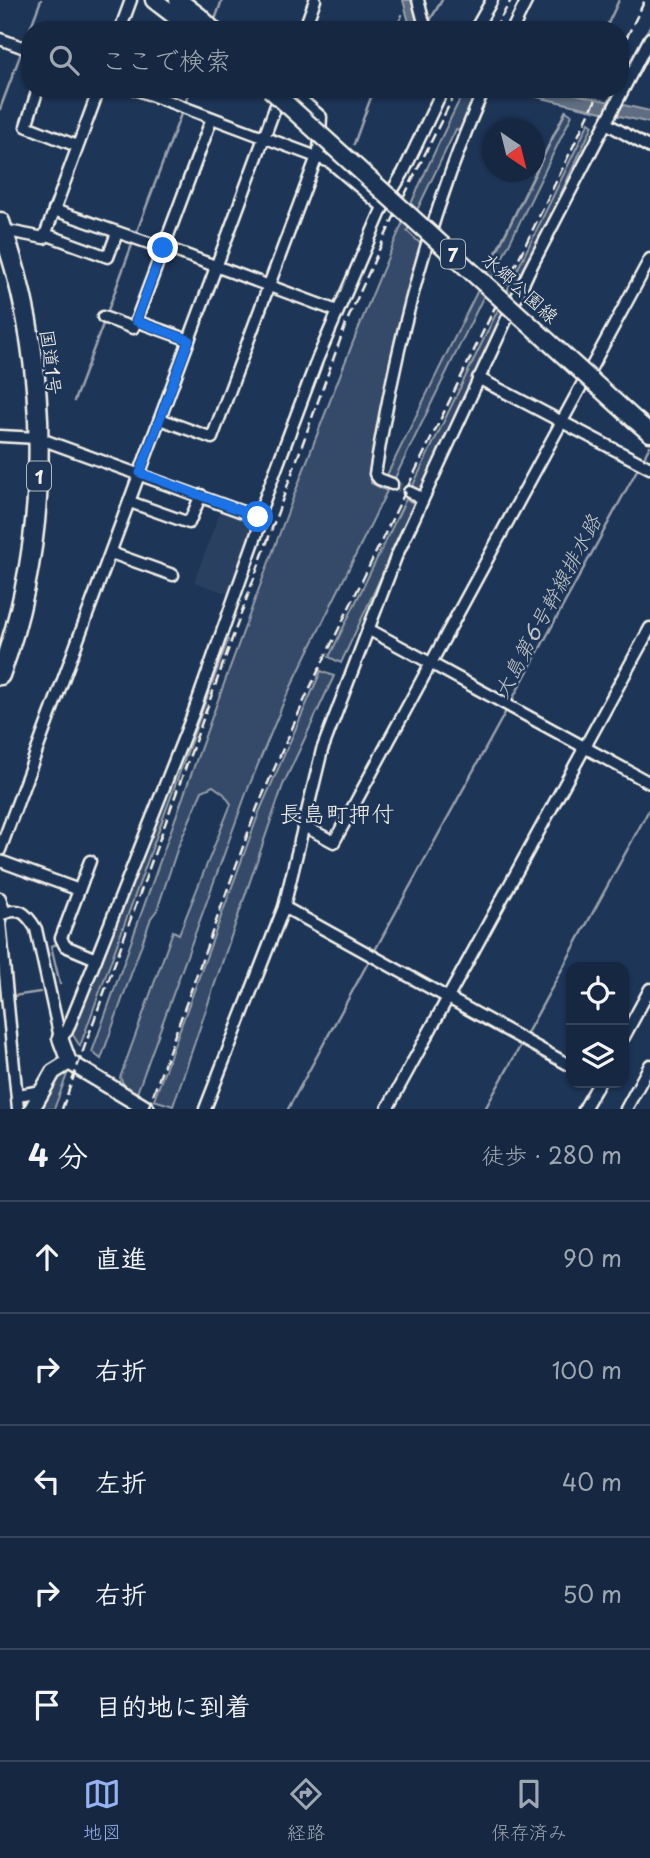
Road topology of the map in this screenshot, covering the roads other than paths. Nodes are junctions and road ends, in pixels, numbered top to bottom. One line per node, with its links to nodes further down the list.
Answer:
1 (131, 0): 8 (street)
2 (154, 0): 9 (main road)
3 (178, 0): 10 (main road)
4 (315, 0): 11 (street)
5 (418, 0): 12 (street)
6 (492, 0): 13 (street)
7 (527, 0): 14 (street)
8 (123, 21)
9 (182, 21)
10 (204, 21)
11 (307, 21)
12 (424, 21)
13 (480, 21)
14 (516, 21)
15 (0, 38): 17 (street)
16 (650, 38): 18 (street)
17 (21, 46)
18 (629, 78)
19 (35, 98): 31 (street)
20 (95, 98): 31 (street)
21 (159, 98): 28 (street)
22 (279, 98): 30 (street)
23 (280, 98): 50 (main road, 水郷公園線 / 7, bridge)
24 (299, 98): 33 (street)
25 (439, 98): 34 (street)
26 (480, 98): 55 (street)
27 (619, 98): 29 (street)
28 (212, 118): 30 (street); 39 (street)
29 (607, 120): 32 (street); 47 (street)
30 (264, 138): 33 (street); 41 (street)
31 (77, 145): 35 (street)
32 (650, 148)
33 (316, 157): 34 (street); 42 (street)
34 (383, 207): 43 (street)
35 (54, 210): 37 (street); 38 (street)
36 (1, 226): 38 (street); 52 (highway, 国道1号 / 1)
37 (117, 233): 38 (street); 39 (street)
38 (45, 234)
39 (164, 248): 41 (street); 45 (street)
40 (650, 259): 49 (street)
41 (217, 266): 42 (street); 46 (street)
42 (269, 286): 43 (street); 48 (street)
43 (337, 311): 60 (street)
44 (103, 317): 45 (street)
45 (136, 321): 46 (street)
46 (189, 340): 48 (street)
47 (478, 378): 49 (street); 58 (street)
48 (160, 419): 54 (street)
49 (563, 422): 53 (street); 65 (street)
50 (650, 433)
51 (0, 436): 52 (street)
52 (38, 438): 54 (street); 66 (highway, 国道1号 / 1)
53 (644, 465)
54 (140, 473): 57 (street); 59 (street)
55 (392, 484)
56 (409, 492): 58 (street)
57 (201, 495): 59 (street); 60 (street)
58 (422, 498): 64 (street)
59 (130, 502): 61 (street)
60 (258, 517): 77 (street)
61 (111, 553): 62 (street); 70 (street)
62 (173, 575)
63 (650, 628): 67 (street)
64 (368, 629): 65 (street); 69 (street)
65 (431, 664): 67 (street); 69 (street)
66 (0, 675)
67 (583, 751): 68 (street); 79 (street)
68 (650, 783)
69 (304, 826): 75 (street)
70 (0, 850)
71 (0, 861): 73 (street)
72 (90, 861): 73 (street)
73 (79, 890): 77 (street)
74 (0, 898): 76 (street)
75 (284, 907): 79 (street); 91 (street)
76 (2, 917): 81 (street); 87 (street)
77 (96, 959): 81 (street)
78 (650, 989): 80 (street)
79 (448, 999): 83 (street); 92 (street)
80 (629, 1028)
81 (60, 1038): 82 (street)
82 (69, 1062): 86 (street); 90 (street)
83 (566, 1063)
84 (650, 1065): 94 (street)
85 (596, 1088): 93 (street)
86 (42, 1091): 87 (street); 89 (street)
87 (18, 1095): 88 (street)
88 (18, 1109)
89 (32, 1109)
90 (147, 1109)
91 (205, 1109)
92 (387, 1109)
93 (584, 1109)
94 (626, 1109)

